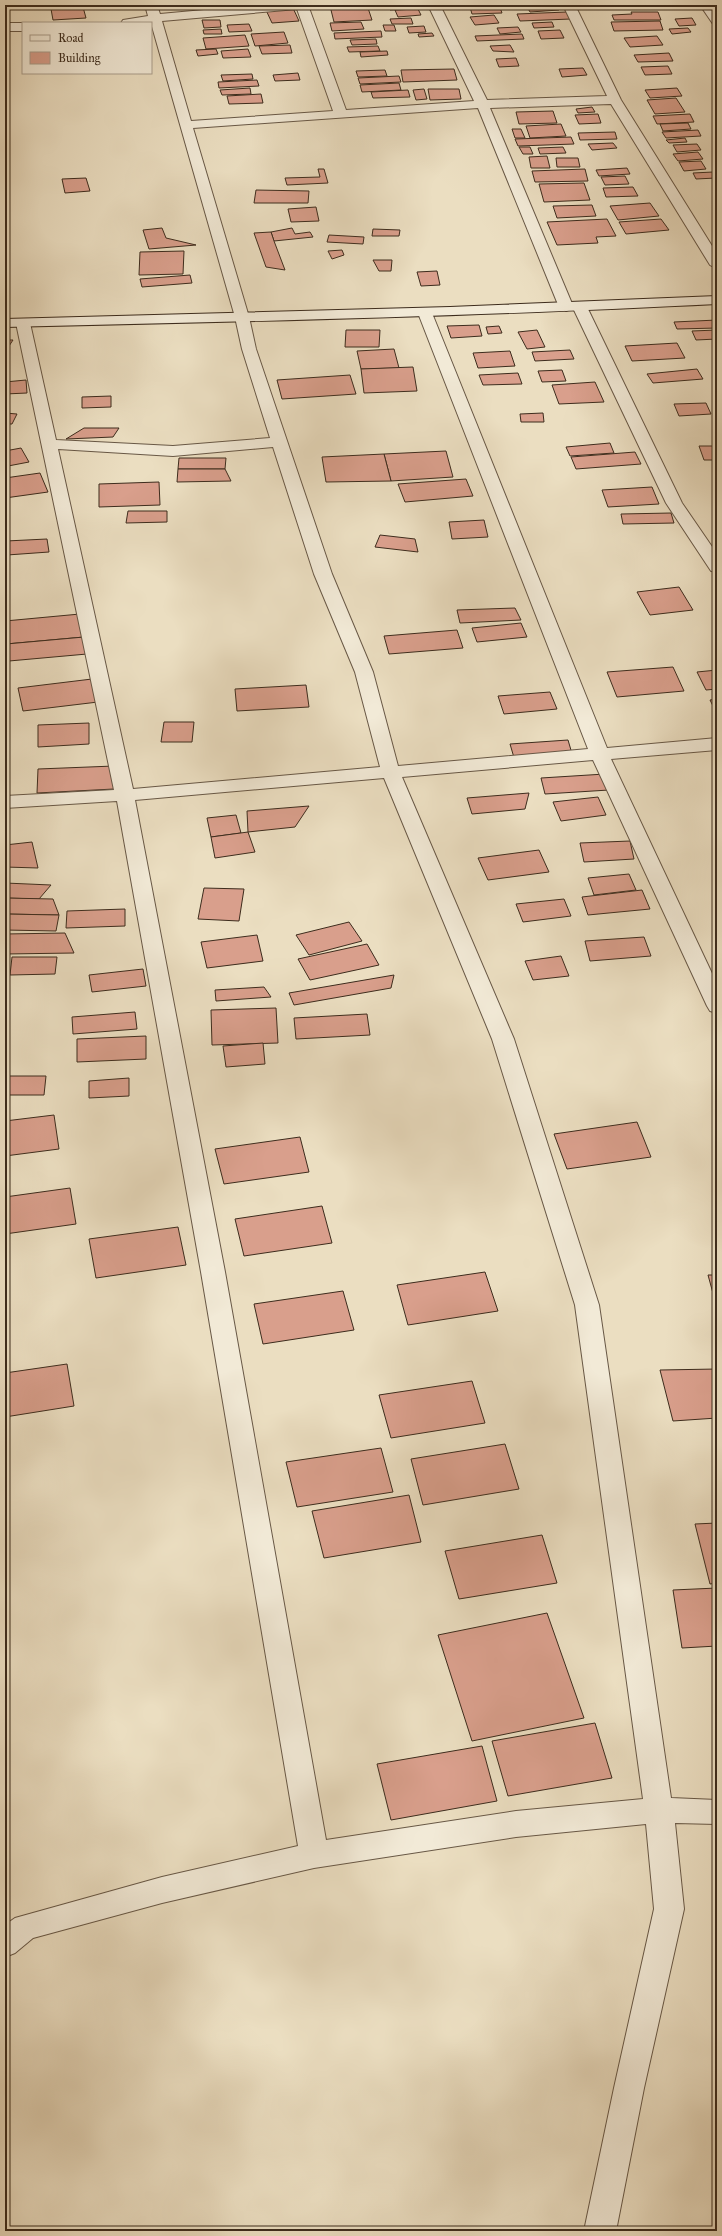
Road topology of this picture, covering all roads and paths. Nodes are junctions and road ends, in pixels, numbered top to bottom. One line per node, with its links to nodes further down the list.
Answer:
1 (301, 5): 5 (street); 12 (street)
2 (434, 5): 11 (street)
3 (569, 5): 10 (street)
4 (706, 5): 6 (street)
5 (152, 11): 7 (street); 13 (street)
6 (717, 21)
7 (129, 22)
8 (5, 27): 9 (street)
9 (22, 27)
10 (615, 100): 11 (street); 14 (street)
11 (482, 104): 12 (street); 16 (street)
12 (341, 114): 13 (street)
13 (188, 126): 18 (street)
14 (717, 265)
15 (717, 300): 16 (street)
16 (573, 307): 17 (street); 22 (street)
17 (425, 313): 18 (street); 24 (street)
18 (242, 317): 19 (street); 20 (street)
19 (14, 323): 21 (street)
20 (279, 442): 21 (street); 25 (street)
21 (49, 444): 26 (street)
22 (717, 567)
23 (717, 744): 24 (street)
24 (600, 755): 25 (street); 28 (street)
25 (391, 773): 26 (street); 29 (street)
26 (125, 795): 27 (street); 31 (street)
27 (5, 802)
28 (717, 1006)
29 (659, 1810): 30 (street); 31 (street); 33 (street)
30 (717, 1812)
31 (314, 1855): 32 (street)
32 (5, 1943)
33 (600, 2231)

